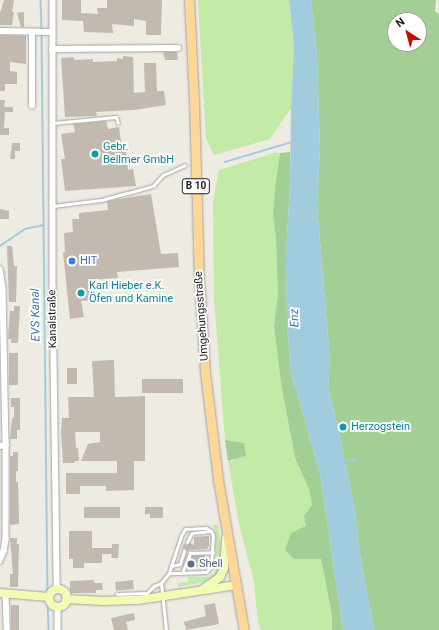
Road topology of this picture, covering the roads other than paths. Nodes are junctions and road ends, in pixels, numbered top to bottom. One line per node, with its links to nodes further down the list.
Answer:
1 (53, 0): 5 (street, Kanalstraße)
2 (189, 0): 15 (main road, Umgehungsstraße / B 10)
3 (0, 31): 4 (street)
4 (33, 32): 5 (street); 8 (street)
5 (50, 32): 7 (street, Kanalstraße)
6 (178, 48): 7 (street)
7 (52, 49): 9 (street, Kanalstraße)
8 (32, 106)
9 (53, 123): 10 (lane); 12 (street, Kanalstraße)
10 (118, 123)
11 (185, 165): 12 (lane)
12 (53, 206): 26 (street, Kanalstraße)
13 (0, 269): 14 (street)
14 (3, 446): 20 (street)
15 (226, 530): 25 (main road, Umgehungsstraße / B 10); 27 (main road)
16 (211, 531): 17 (lane); 19 (lane); 21 (lane)
17 (187, 542)
18 (184, 551): 21 (lane)
19 (213, 552): 23 (lane); 23 (lane)
20 (0, 561)
21 (171, 566): 22 (lane)
22 (169, 573): 23 (lane); 24 (lane)
23 (182, 573)
24 (160, 583): 29 (lane); 31 (lane)
25 (237, 585): 27 (main road); 37 (main road, Umgehungsstraße / B 10)
26 (57, 589): 30 (main road); 32 (main road)
27 (202, 589): 31 (main road)
28 (3, 594): 30 (main road); 34 (street)
29 (117, 594)
30 (49, 597): 33 (main road)
31 (162, 597): 32 (main road); 36 (lane)
32 (66, 599): 33 (main road)
33 (58, 607): 35 (street)
34 (6, 630)
35 (58, 630)
36 (166, 630)
37 (244, 630)

